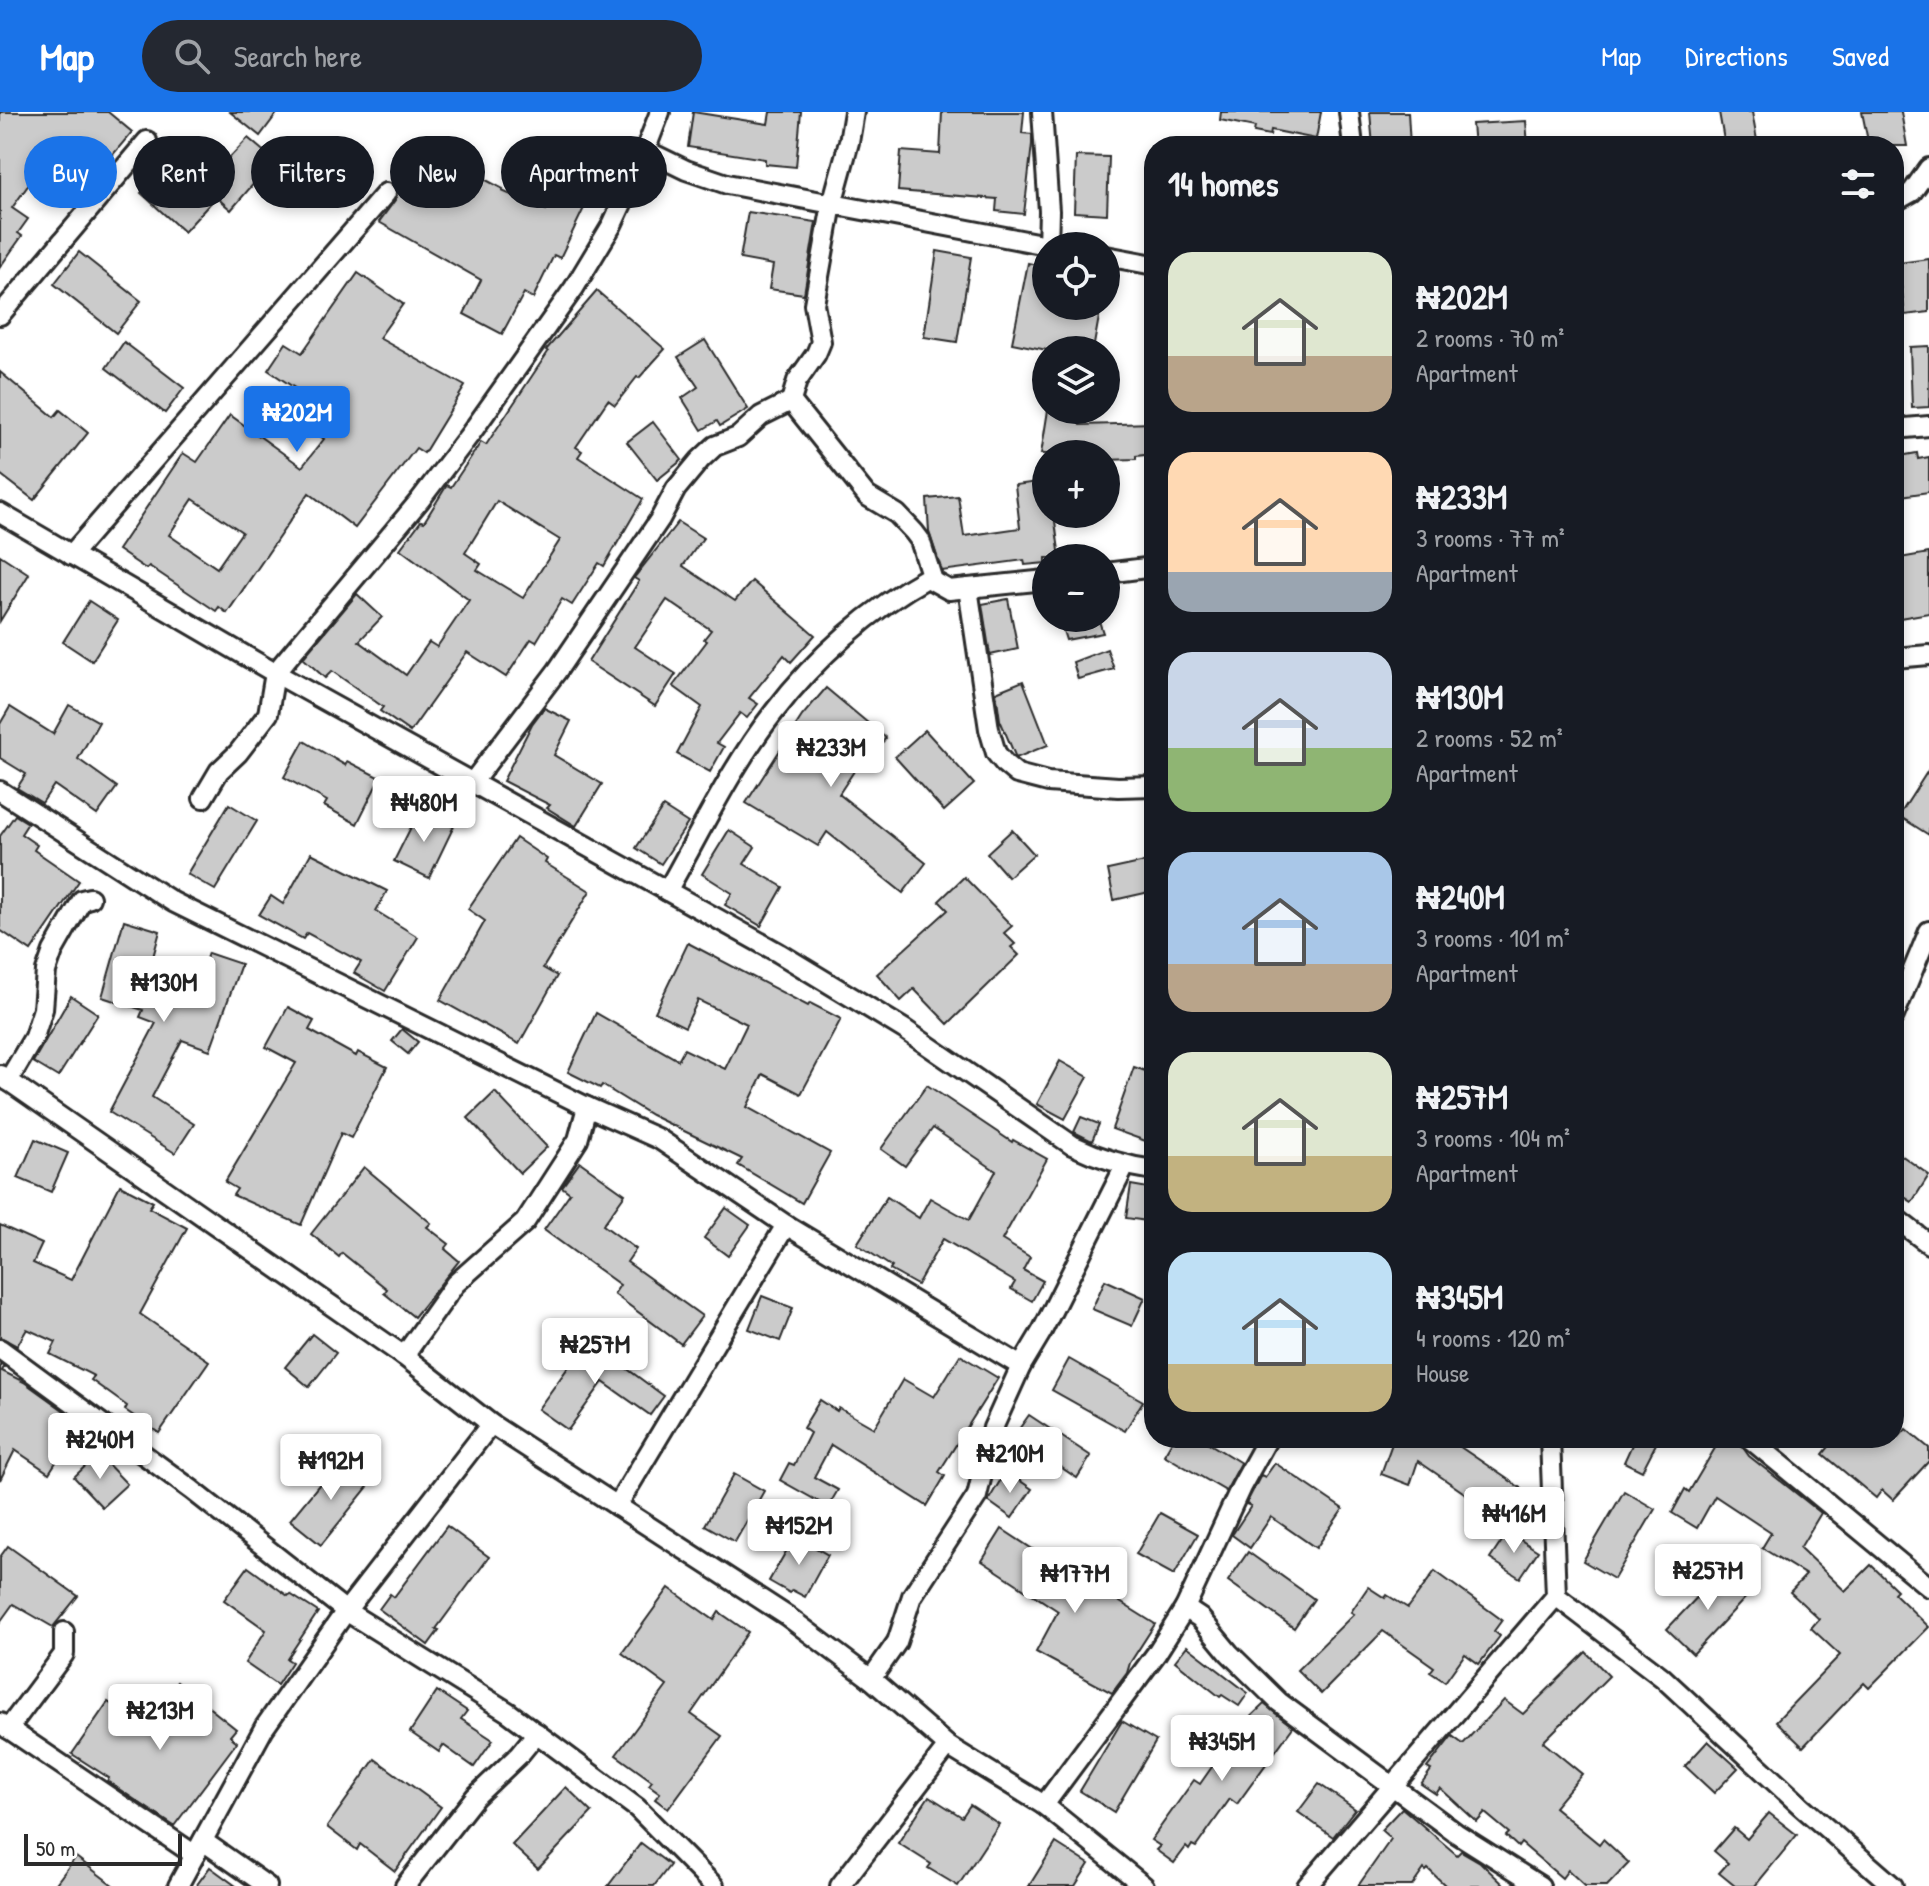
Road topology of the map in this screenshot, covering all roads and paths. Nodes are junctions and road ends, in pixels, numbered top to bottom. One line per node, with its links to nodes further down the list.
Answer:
1 (660, 112): 5 (street)
2 (854, 112): 12 (street)
3 (1042, 112): 14 (street)
4 (1349, 112): 6 (street)
5 (651, 136)
6 (1352, 136)
7 (133, 158): 18 (street)
8 (667, 160): 12 (street)
9 (1926, 179): 11 (street)
10 (386, 193): 23 (street)
11 (1904, 196)
12 (832, 204): 15 (street); 19 (street)
13 (617, 208): 31 (street)
14 (1049, 232)
15 (1032, 243)
16 (1120, 259): 17 (street)
17 (1144, 263)
18 (0, 315)
19 (791, 401): 26 (street); 32 (street)
20 (1929, 426): 21 (street)
21 (1904, 428)
22 (0, 513): 23 (street)
23 (71, 555): 31 (street)
24 (1144, 568): 25 (street)
25 (1120, 571)
26 (930, 576): 28 (street); 36 (street)
27 (1032, 581): 28 (street)
28 (968, 588): 33 (street)
29 (1929, 655): 30 (street)
30 (1904, 657)
31 (275, 673): 32 (street); 35 (street)
32 (472, 783): 36 (street)
33 (1144, 786)
34 (0, 791): 43 (street)
35 (203, 798)
36 (667, 891): 44 (street)
37 (90, 898): 42 (street)
38 (1929, 931): 40 (street)
39 (1904, 975): 40 (street)
40 (1909, 979): 41 (street)
41 (1904, 991)
42 (4, 1078): 50 (street)
43 (587, 1107): 46 (street); 50 (street)
44 (1125, 1166): 45 (street); 51 (street)
45 (1144, 1169)
46 (786, 1225): 51 (street); 56 (street)
47 (1904, 1225): 48 (street)
48 (1929, 1244)
49 (0, 1349): 60 (street)
50 (404, 1356): 52 (street)
51 (1021, 1366): 62 (street)
52 (491, 1424): 56 (street); 60 (street)
53 (1262, 1448): 59 (street)
54 (1550, 1448): 58 (street)
55 (1761, 1448): 57 (street)
56 (617, 1506): 62 (street)
57 (1929, 1587)
58 (1556, 1596): 66 (street); 77 (street)
59 (1185, 1608): 66 (street); 67 (street)
60 (346, 1611): 64 (street); 68 (street)
61 (64, 1632): 63 (street)
62 (871, 1679): 65 (street)
63 (4, 1726): 68 (street)
64 (537, 1733): 71 (street); 72 (street)
65 (948, 1746): 67 (street); 73 (street)
66 (1393, 1788): 75 (street); 76 (street)
67 (1044, 1805): 74 (street)
68 (199, 1848): 69 (street); 70 (street)
69 (178, 1886)
70 (267, 1886)
71 (405, 1886)
72 (714, 1886)
73 (840, 1886)
74 (1144, 1886)
75 (1307, 1886)
76 (1540, 1886)
77 (1893, 1886)

